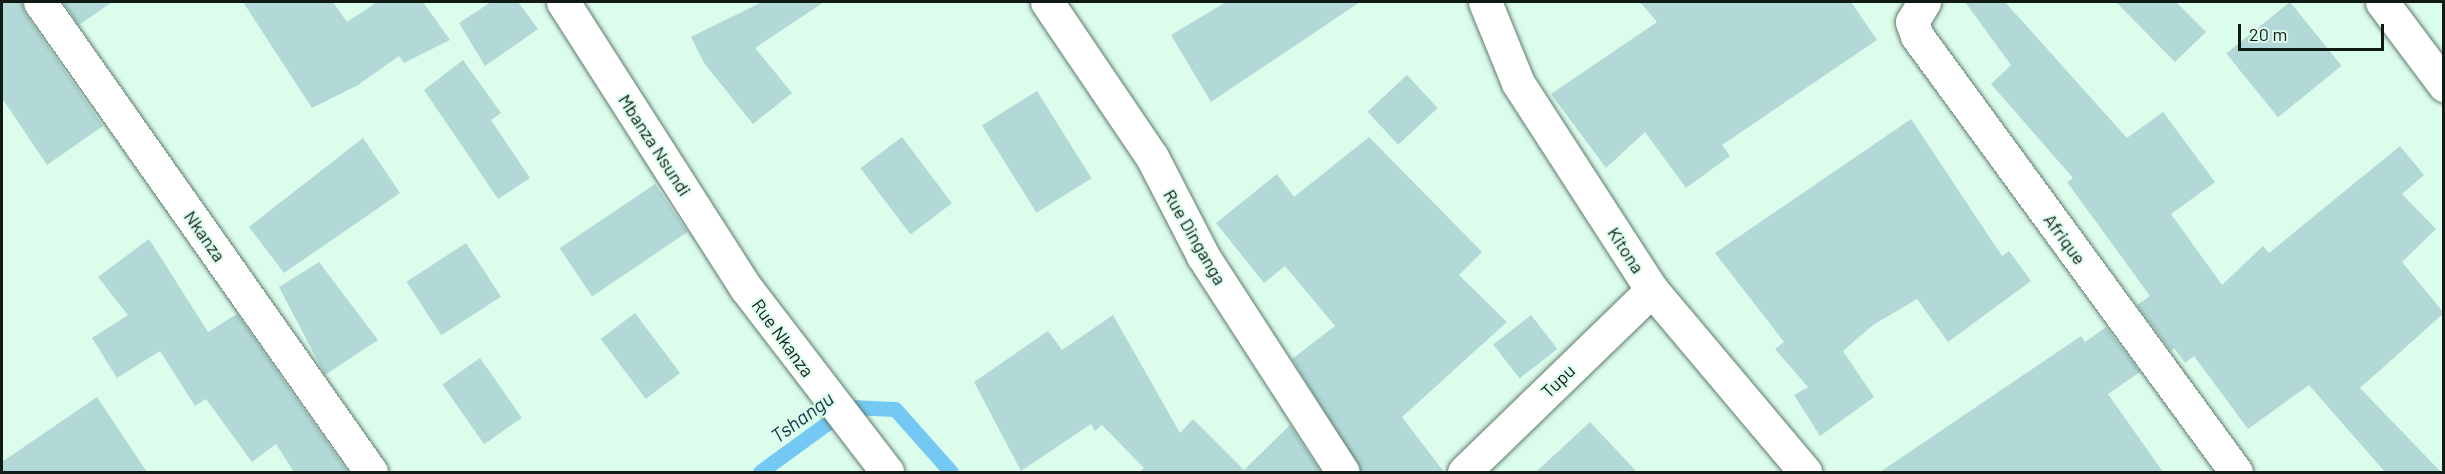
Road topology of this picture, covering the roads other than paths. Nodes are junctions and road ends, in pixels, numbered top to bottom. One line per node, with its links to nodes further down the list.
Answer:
1 (40, 2): 10 (street, Nkanza)
2 (564, 2): 8 (street, Mbanza Nsundi)
3 (1047, 2): 12 (street, Rue Dinganga)
4 (1485, 2): 9 (street, Kitona)
5 (1924, 2): 15 (street, Afrique)
6 (2382, 2): 7 (street)
7 (2444, 86)
8 (746, 288): 11 (street, Rue Nkanza)
9 (1652, 290): 13 (street, Tupu); 14 (street, Kitona)
10 (371, 472)
11 (887, 472)
12 (1343, 472)
13 (1464, 472)
14 (1805, 472)
15 (2236, 472)

